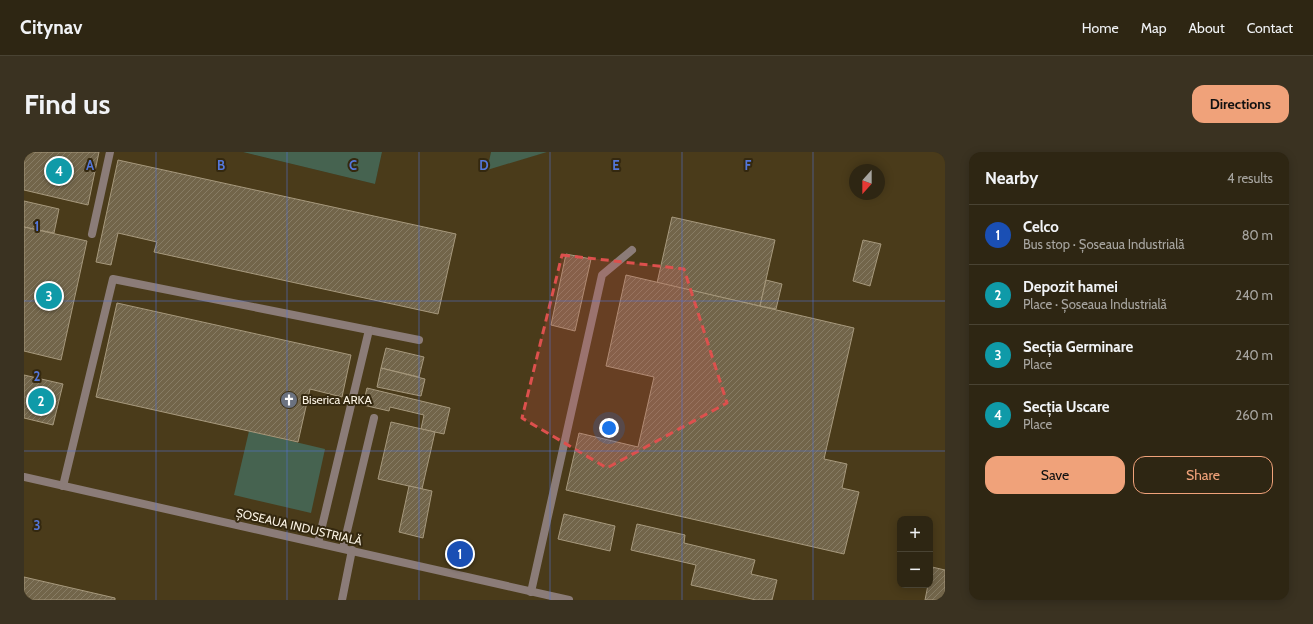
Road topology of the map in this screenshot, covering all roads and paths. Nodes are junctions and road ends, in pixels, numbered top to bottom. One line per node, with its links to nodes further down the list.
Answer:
1 (110, 152): 2 (street)
2 (92, 234)
3 (632, 250): 12 (street)
4 (369, 330): 5 (street); 8 (street); 9 (street)
5 (419, 340)
6 (374, 418): 10 (street)
7 (24, 477): 8 (street, ȘOSEAUA INDUSTRIALĂ)
8 (64, 486): 9 (street, ȘOSEAUA INDUSTRIALĂ)
9 (318, 543): 10 (street, ȘOSEAUA INDUSTRIALĂ)
10 (343, 548): 11 (street, ȘOSEAUA INDUSTRIALĂ)
11 (352, 550): 12 (street, ȘOSEAUA INDUSTRIALĂ); 13 (street)
12 (531, 592): 14 (street, ȘOSEAUA INDUSTRIALĂ)
13 (342, 600)
14 (569, 600)

